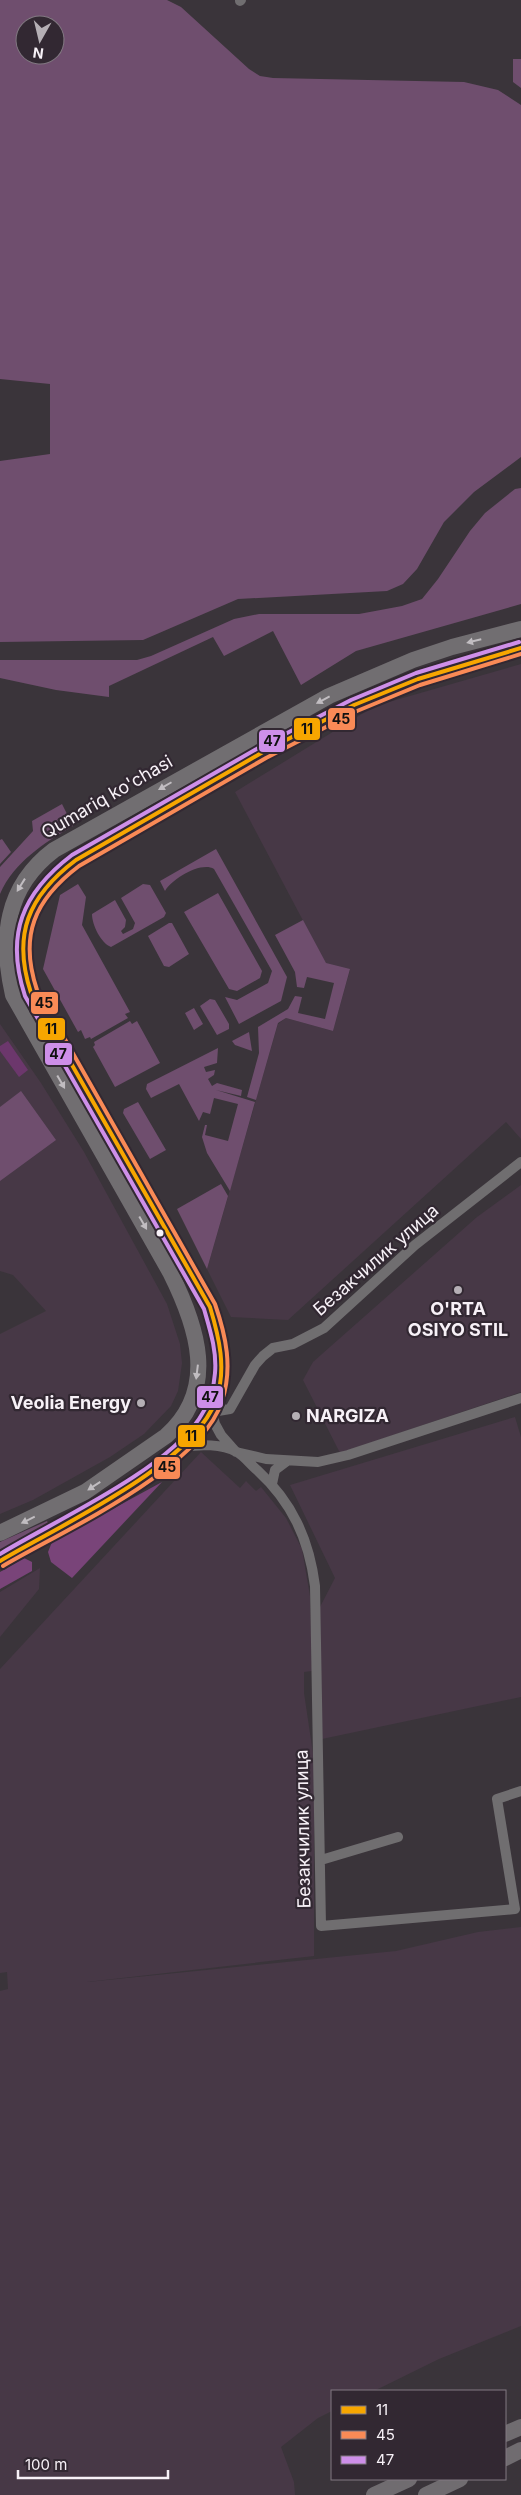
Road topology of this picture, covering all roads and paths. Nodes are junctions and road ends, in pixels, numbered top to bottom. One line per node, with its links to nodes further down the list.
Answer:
1 (521, 629): 3 (main road, Qumariq ko'chasi, one-way to 3)
2 (521, 648): 4 (main road)
3 (193, 770): 4 (main road); 5 (main road, Qumariq ko'chasi, one-way to 5)
4 (202, 788): 6 (main road)
5 (2, 919): 7 (main road, Qumariq ko'chasi, one-way to 7)
6 (94, 1105): 7 (main road); 10 (main road)
7 (80, 1114): 15 (main road, Qumariq ko'chasi, one-way to 15)
8 (521, 1162): 10 (street, Безакчилик улица)
9 (521, 1398): 13 (street)
10 (212, 1412): 11 (main road); 12 (street, Безакчилик улица)
11 (184, 1447): 12 (street); 16 (main road)
12 (236, 1452): 13 (street); 14 (street, Безакчилик улица)
13 (287, 1460): 14 (street)
14 (272, 1484): 21 (street, Безакчилик улица)
15 (55, 1506): 16 (main road); 17 (main road, Qumariq ko'chasi, one-way to 17)
16 (65, 1523): 18 (main road)
17 (0, 1533)
18 (0, 1560)
19 (521, 1791): 21 (street, Безакчилик улица)
20 (398, 1837): 21 (street)
21 (321, 1860)
22 (521, 2427): 23 (highway)
23 (506, 2434)
24 (521, 2450): 25 (highway)
25 (506, 2458)
26 (407, 2480): 28 (highway)
27 (458, 2480): 29 (highway)
28 (374, 2495)
29 (426, 2495)

